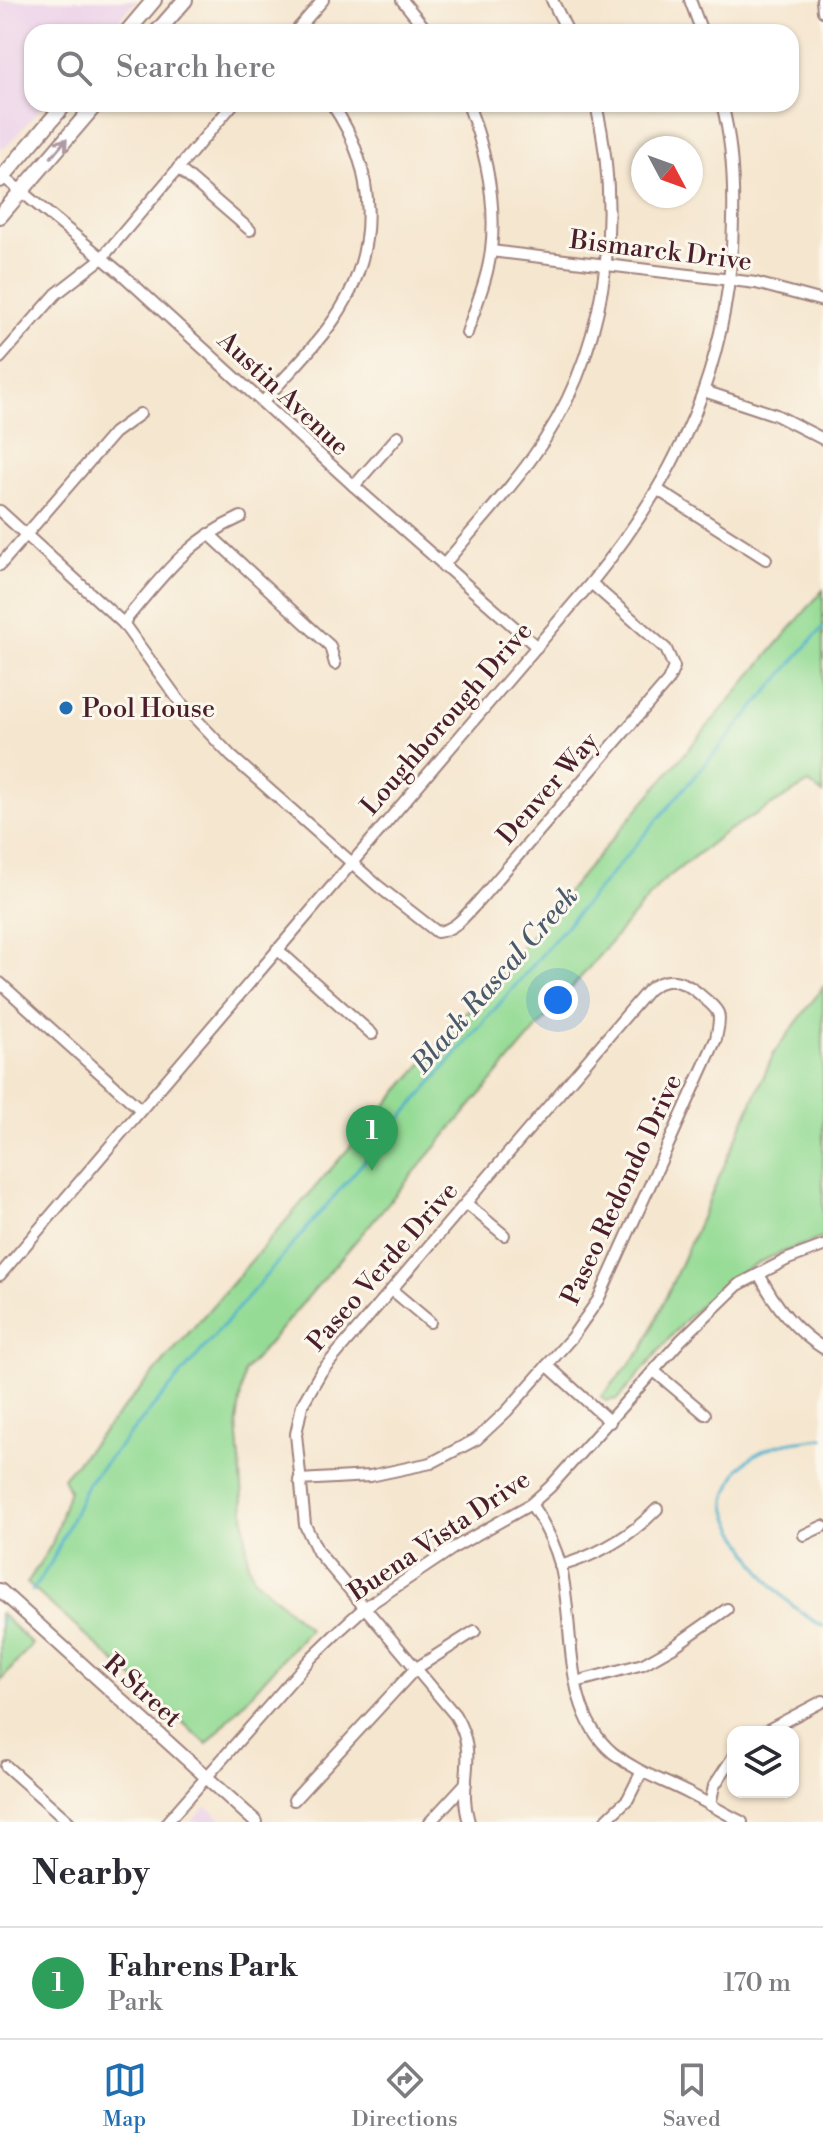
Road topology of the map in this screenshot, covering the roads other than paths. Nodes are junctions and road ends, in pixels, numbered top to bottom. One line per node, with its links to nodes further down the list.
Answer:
1 (154, 0): 9 (main road)
2 (185, 0): 10 (main road)
3 (323, 0): 11 (street)
4 (402, 0): 12 (street)
5 (552, 0): 13 (street)
6 (690, 0): 14 (street)
7 (822, 0): 8 (street)
8 (823, 11)
9 (134, 24)
10 (164, 24)
11 (302, 24)
12 (422, 24)
13 (564, 24)
14 (699, 24)
15 (58, 112): 23 (main road)
16 (89, 112): 24 (main road, one-way to 16)
17 (226, 112): 22 (street)
18 (337, 112): 35 (street)
19 (471, 112): 27 (street)
20 (598, 112): 29 (street)
21 (723, 112): 30 (street, Loughborough Drive)
22 (178, 168): 26 (street); 28 (street)
23 (1, 177): 24 (street, Austin Avenue)
24 (22, 191): 25 (main road); 28 (street, Austin Avenue)
25 (0, 216)
26 (250, 230)
27 (491, 251): 29 (street, Bismarck Drive); 32 (street)
28 (101, 259): 33 (street); 35 (street, Austin Avenue)
29 (606, 266): 30 (street, Bismarck Drive); 47 (street)
30 (730, 280): 31 (street, Bismarck Drive); 34 (street, Loughborough Drive)
31 (823, 301)
32 (467, 333)
33 (0, 358)
34 (704, 391): 38 (street); 40 (street, Loughborough Drive)
35 (263, 402): 39 (street, Austin Avenue)
36 (140, 414): 44 (street)
37 (398, 436): 39 (street)
38 (823, 439)
39 (354, 486): 47 (street, Austin Avenue)
40 (658, 490): 45 (street); 48 (street, Loughborough Drive)
41 (0, 511): 44 (street)
42 (241, 517): 43 (street)
43 (209, 534): 49 (street); 51 (street)
44 (27, 536): 46 (street); 49 (street)
45 (766, 559)
46 (0, 565)
47 (443, 566): 50 (street, Austin Avenue)
48 (591, 583): 50 (street, Loughborough Drive); 52 (street, Denver Way)
49 (123, 623): 52 (street)
50 (537, 647): 52 (street, Loughborough Drive)
51 (335, 664)
52 (352, 862): 53 (street, Loughborough Drive)
53 (277, 949): 56 (street); 57 (street, Loughborough Drive)
54 (0, 983): 57 (street)
55 (648, 990): 58 (street, Paseo Verde Drive); 66 (street, Paseo Redondo Drive)
56 (372, 1034)
57 (140, 1109): 62 (street, Loughborough Drive)
58 (466, 1203): 59 (street); 63 (street, Paseo Verde Drive)
59 (504, 1235)
60 (823, 1246): 61 (street, Buena Vista Drive)
61 (759, 1274): 65 (street); 67 (street, Buena Vista Drive)
62 (0, 1275)
63 (392, 1290): 64 (street); 70 (street, Paseo Verde Drive)
64 (430, 1322)
65 (823, 1348)
66 (547, 1365): 69 (street); 70 (street, Paseo Redondo Drive)
67 (654, 1371): 68 (street); 69 (street, Buena Vista Drive)
68 (705, 1414)
69 (610, 1422): 71 (street, Buena Vista Drive)
70 (299, 1480): 77 (street, Paseo Verde Drive)
71 (531, 1504): 75 (street); 77 (street, Buena Vista Drive)
72 (657, 1509): 75 (street)
73 (823, 1526): 74 (street)
74 (804, 1535)
75 (560, 1566): 81 (street)
76 (0, 1590): 87 (street, R Street)
77 (364, 1608): 80 (street, Paseo Verde Drive); 87 (street, Buena Vista Drive)
78 (727, 1609): 81 (street)
79 (475, 1631): 80 (street)
80 (415, 1669): 88 (street, Paseo Verde Drive); 89 (street)
81 (576, 1682): 86 (street)
82 (823, 1701): 83 (street)
83 (775, 1726)
84 (6, 1766): 91 (street)
85 (727, 1766): 90 (street)
86 (641, 1773): 90 (street); 96 (street)
87 (207, 1778): 92 (street, Buena Vista Drive); 93 (street, R Street)
88 (466, 1783): 94 (street); 95 (street, Paseo Verde Drive)
89 (294, 1800)
90 (710, 1805): 97 (street)
91 (69, 1822)
92 (167, 1822)
93 (256, 1822)
94 (430, 1822)
95 (469, 1822)
96 (604, 1822)
97 (742, 1822)

